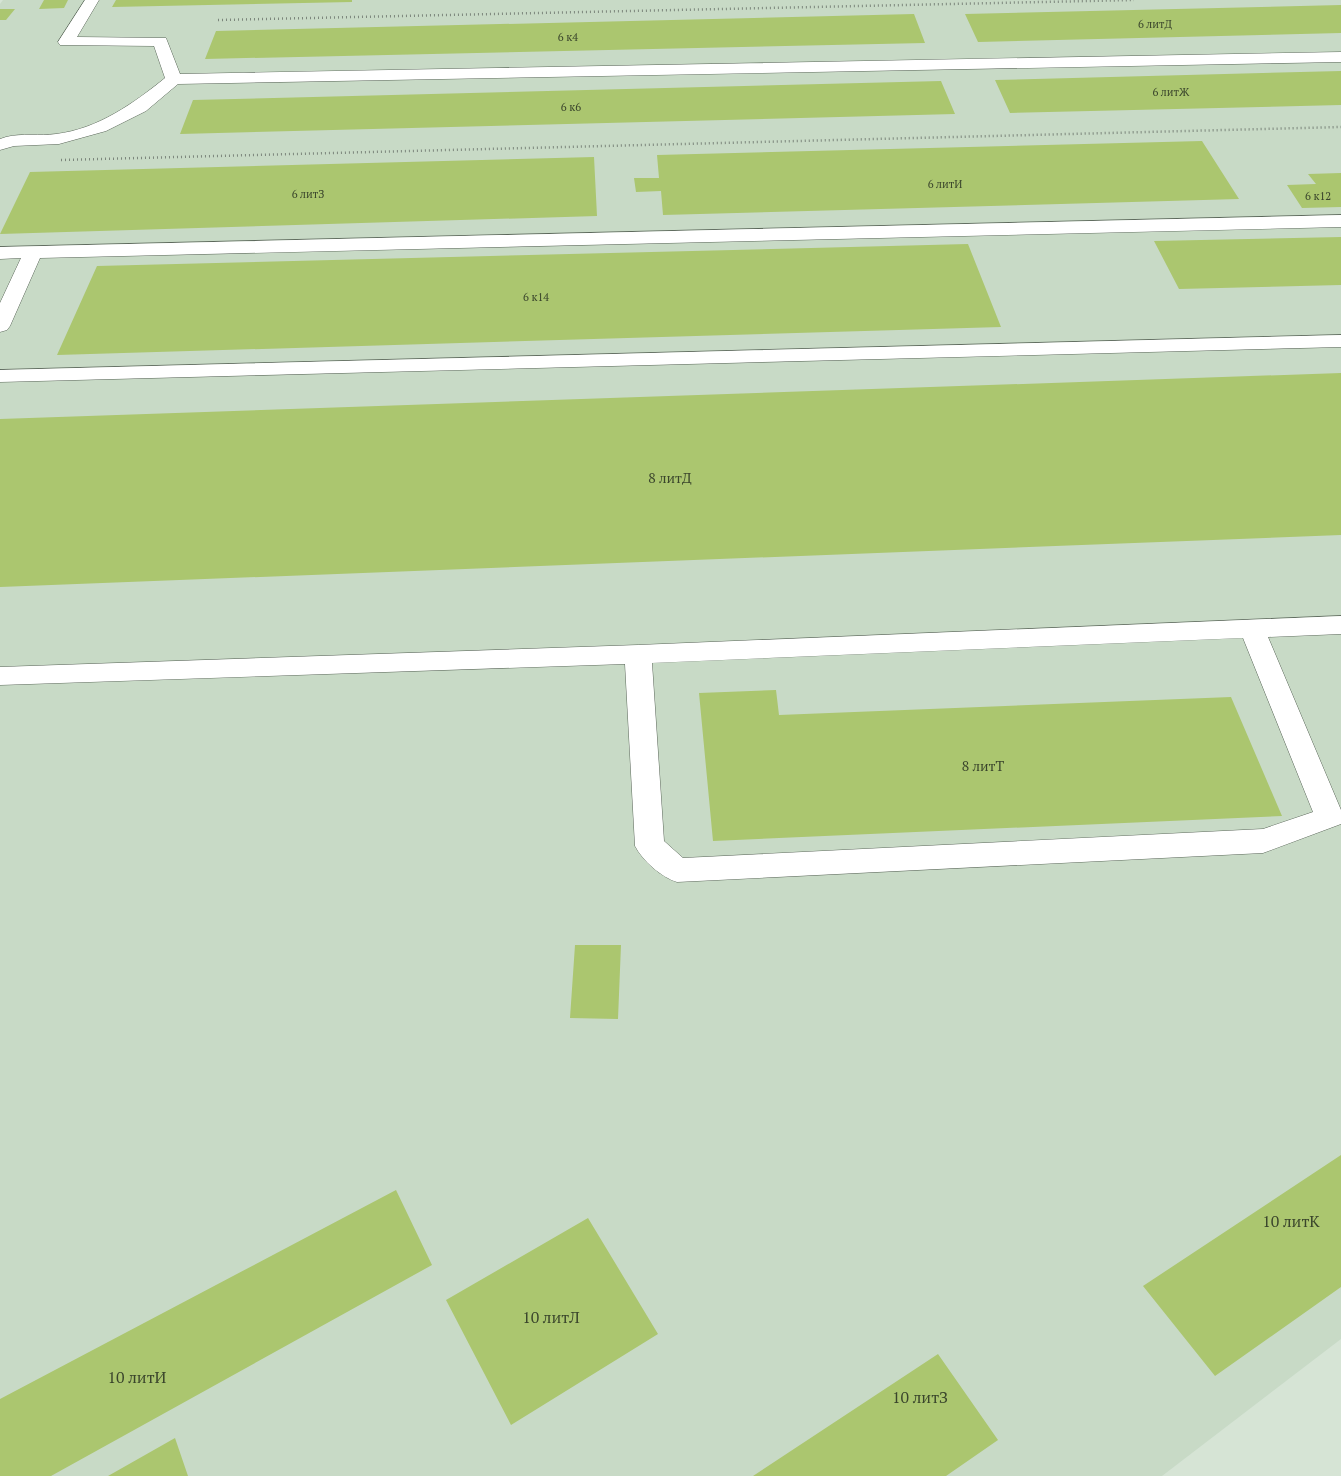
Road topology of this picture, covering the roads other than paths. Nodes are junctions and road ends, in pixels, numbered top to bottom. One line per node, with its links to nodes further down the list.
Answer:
1 (92, 0): 3 (lane)
2 (1341, 57): 3 (lane)
3 (174, 79): 4 (lane)
4 (4, 140): 5 (lane)
5 (0, 162)
6 (1341, 221): 8 (lane)
7 (0, 252): 8 (lane)
8 (33, 252): 9 (lane)
9 (0, 326)
10 (1341, 340): 11 (lane)
11 (0, 376)
12 (1341, 625): 13 (lane)
13 (1252, 629): 14 (lane); 14 (lane)
14 (638, 654): 15 (lane)
15 (0, 676)

